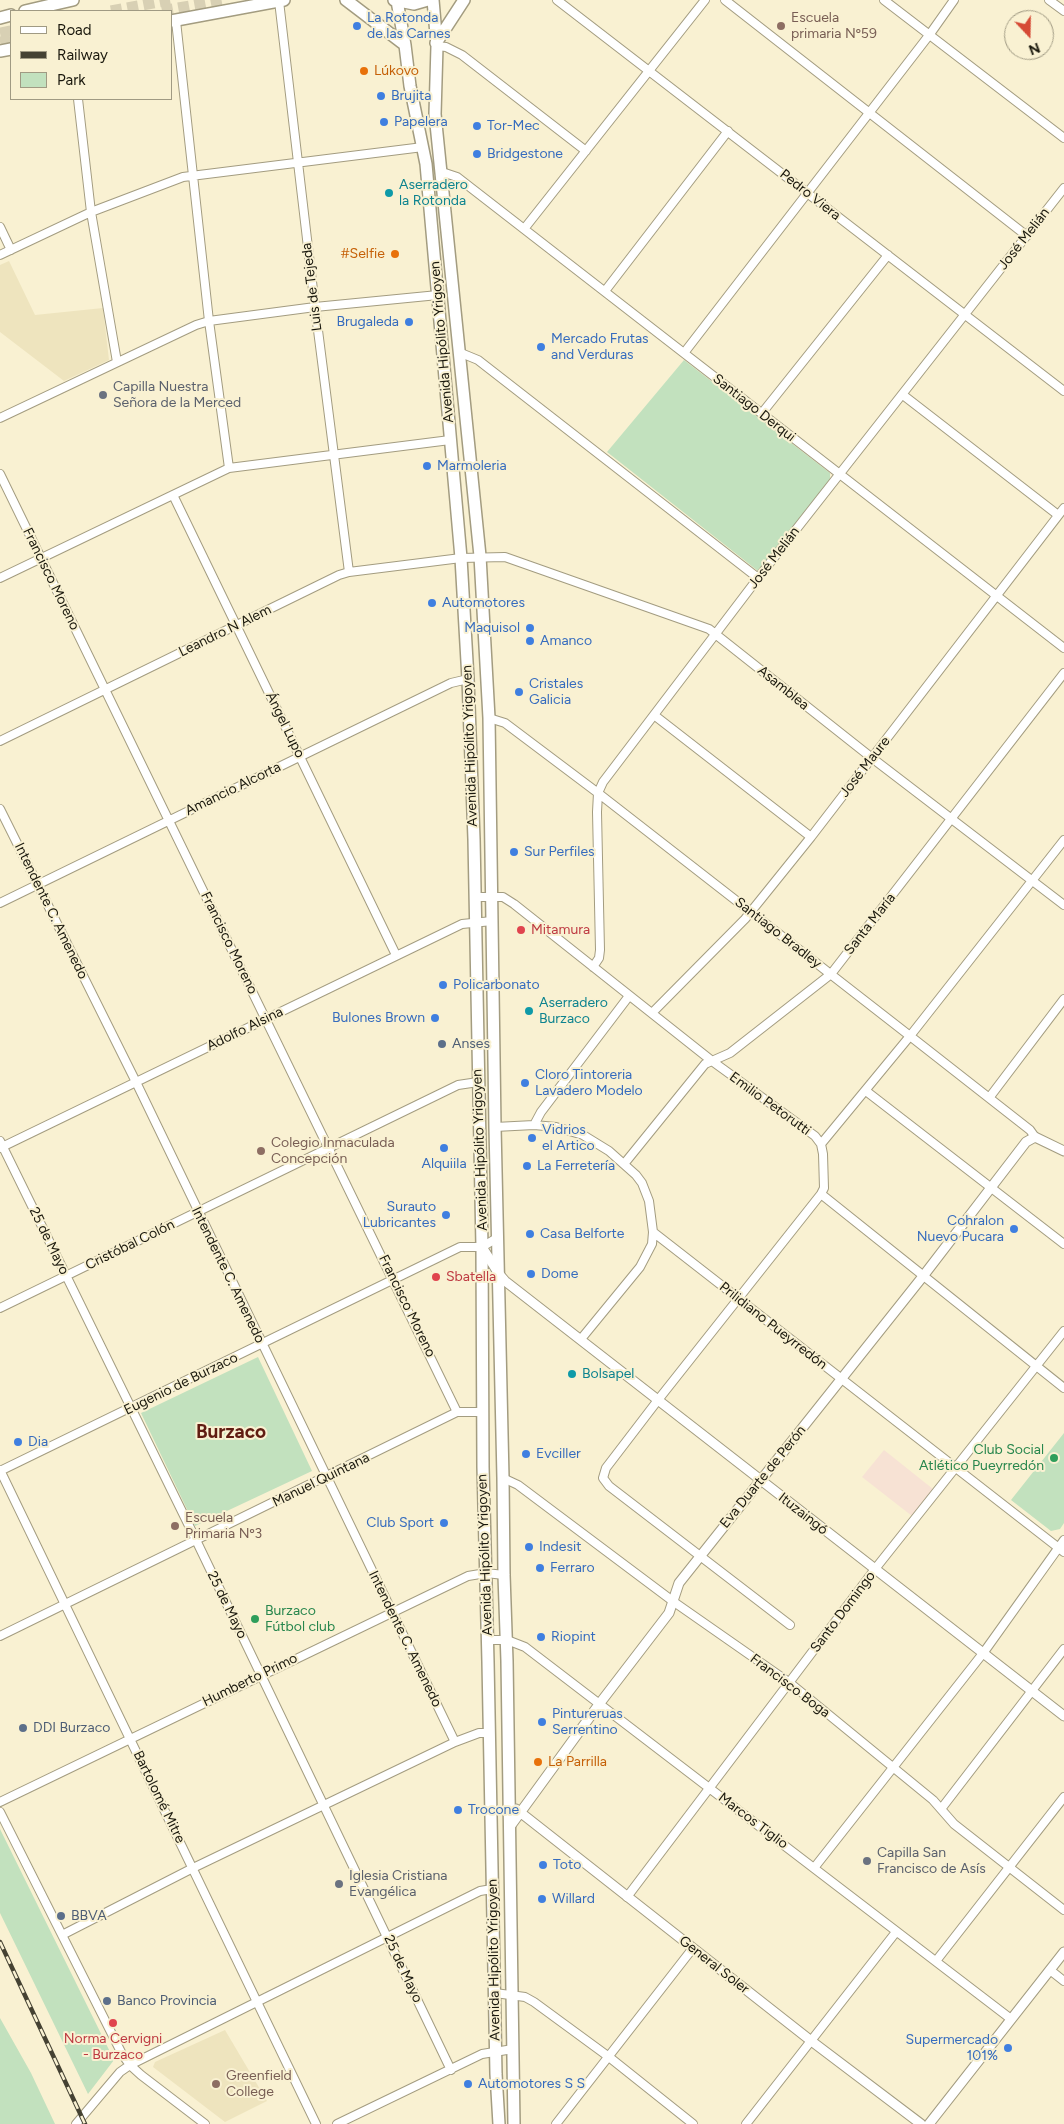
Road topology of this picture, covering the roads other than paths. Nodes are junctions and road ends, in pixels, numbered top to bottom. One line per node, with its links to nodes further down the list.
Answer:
1 (346, 0): 19 (main road)
2 (428, 0): 13 (main road)
3 (433, 0): 18 (main road, Avenida Hipólito Yrigoyen)
4 (464, 0): 18 (main road)
5 (556, 0): 20 (street, Pedro Viera)
6 (705, 0): 20 (street)
7 (726, 0): 22 (street)
8 (884, 0): 17 (street)
9 (954, 0): 17 (street)
10 (1049, 0): 15 (street)
11 (65, 1): 14 (main road)
12 (281, 1): 16 (main road); 27 (street, Luis de Tejeda)
13 (396, 1): 19 (main road, Avenida Hipólito Yrigoyen)
14 (29, 10)
15 (1064, 11)
16 (173, 21): 29 (street)
17 (930, 34): 22 (street); 24 (street)
18 (437, 44): 26 (street); 28 (main road, Avenida Hipólito Yrigoyen)
19 (405, 45): 25 (main road, Avenida Hipólito Yrigoyen)
20 (649, 70): 23 (street, Pedro Viera); 26 (street)
21 (78, 100): 32 (street)
22 (869, 112): 31 (street); 35 (street)
23 (728, 131): 31 (street, Pedro Viera); 39 (street)
24 (1064, 138)
25 (423, 147): 27 (street); 40 (main road, Avenida Hipólito Yrigoyen)
26 (586, 151): 34 (street)
27 (297, 162): 29 (street); 41 (street, Luis de Tejeda)
28 (442, 172): 34 (street, Santiago Derqui); 44 (main road, Avenida Hipólito Yrigoyen)
29 (194, 174): 32 (street); 43 (street)
30 (1064, 188): 35 (street, José Melián)
31 (806, 193): 37 (street, Pedro Viera); 45 (street)
32 (91, 212): 36 (street); 46 (street)
33 (0, 227): 36 (street)
34 (524, 229): 39 (street, Santiago Derqui)
35 (1027, 236): 42 (street, José Melián)
36 (11, 250): 38 (street)
37 (888, 255): 42 (street, Pedro Viera); 49 (street)
38 (0, 256)
39 (605, 291): 45 (street, Santiago Derqui)
40 (438, 295): 41 (street); 51 (main road, Avenida Hipólito Yrigoyen)
41 (315, 307): 43 (street); 52 (street, Luis de Tejeda)
42 (965, 315): 47 (street, Pedro Viera); 48 (street, José Melián)
43 (209, 321): 46 (street); 53 (street)
44 (461, 353): 59 (main road, Avenida Hipólito Yrigoyen); 64 (street)
45 (684, 353): 49 (street, Santiago Derqui)
46 (117, 362): 50 (street)
47 (1064, 391)
48 (903, 395): 55 (street, José Melián); 58 (street)
49 (762, 413): 55 (street, Santiago Derqui)
50 (0, 418)
51 (450, 440): 52 (street); 61 (main road, Avenida Hipólito Yrigoyen)
52 (333, 455): 53 (street); 62 (street, Luis de Tejeda)
53 (229, 468): 56 (street)
54 (0, 474): 60 (street, Francisco Moreno)
55 (839, 475): 64 (street, José Melián); 65 (street, Santiago Derqui)
56 (173, 495): 60 (street); 66 (street, Ángel Lupo)
57 (1064, 508): 58 (street, José Maure)
58 (1058, 515): 65 (street, José Maure)
59 (480, 556): 61 (street, Asamblea); 67 (street, Asamblea); 73 (main road, Avenida Hipólito Yrigoyen)
60 (41, 558): 63 (street); 71 (street, Francisco Moreno)
61 (461, 558): 62 (street, Leandro N Alem); 70 (main road, Avenida Hipólito Yrigoyen)
62 (349, 572): 66 (street, Leandro N Alem)
63 (0, 578)
64 (758, 578): 67 (street, José Melián)
65 (997, 596): 68 (street, Santiago Derqui); 76 (street, José Maure)
66 (237, 626): 71 (street, Leandro N Alem); 75 (street, Ángel Lupo)
67 (716, 634): 72 (street, José Melián); 76 (street, Asamblea)
68 (1064, 648)
69 (1064, 673): 79 (street, Santa María)
70 (468, 679): 75 (street, Amancio Alcorta); 86 (main road, Avenida Hipólito Yrigoyen)
71 (105, 689): 74 (street, Leandro N Alem); 80 (street, Francisco Moreno)
72 (654, 715): 77 (street, José Melián); 81 (street)
73 (489, 718): 77 (street, Santiago Bradley); 85 (main road, Avenida Hipólito Yrigoyen)
74 (0, 741)
75 (300, 757): 80 (street, Amancio Alcorta); 92 (street, Ángel Lupo)
76 (872, 758): 79 (street, Asamblea); 81 (street, José Maure)
77 (598, 793): 89 (street, Santiago Bradley); 93 (street, José Melián)
78 (0, 808): 84 (street, Intendente C. Amenedo)
79 (952, 819): 83 (street, Asamblea); 94 (street, Santa María)
80 (169, 821): 84 (street, Amancio Alcorta); 98 (street, Francisco Moreno)
81 (812, 837): 89 (street, José Maure)
82 (1064, 840): 83 (street)
83 (1032, 881): 88 (street, Asamblea); 99 (street)
84 (38, 884): 87 (street, Amancio Alcorta); 101 (street, Intendente C. Amenedo)
85 (492, 896): 86 (street, Emilio Petorutti); 91 (main road, Avenida Hipólito Yrigoyen); 93 (street, Emilio Petorutti)
86 (475, 897): 90 (main road, Avenida Hipólito Yrigoyen)
87 (0, 903)
88 (1064, 905)
89 (751, 912): 94 (street, Santiago Bradley); 97 (street, José Maure)
90 (475, 922): 91 (street, Adolfo Alsina); 92 (street, Adolfo Alsina); 102 (main road, Avenida Hipólito Yrigoyen)
91 (492, 922): 106 (main road, Avenida Hipólito Yrigoyen)
92 (396, 955): 98 (street, Adolfo Alsina)
93 (593, 966): 95 (street, Emilio Petorutti)
94 (830, 974): 99 (street, Santiago Bradley); 100 (street, Santa María)
95 (629, 996): 97 (street, Emilio Petorutti); 105 (street)
96 (1064, 999): 104 (street)
97 (652, 1013): 100 (street, Emilio Petorutti)
98 (266, 1019): 101 (street, Adolfo Alsina); 110 (street, Francisco Moreno)
99 (910, 1036): 103 (street); 104 (street, Santiago Bradley)
100 (712, 1060): 108 (street, Emilio Petorutti); 112 (street, Santa María)
101 (136, 1082): 109 (street, Adolfo Alsina); 115 (street, Intendente C. Amenedo)
102 (478, 1082): 110 (street, Cristóbal Colón); 119 (main road, Avenida Hipólito Yrigoyen)
103 (866, 1091): 108 (street); 113 (street)
104 (989, 1098): 107 (street, Santiago Bradley)
105 (534, 1124): 106 (street); 112 (street)
106 (495, 1127): 117 (main road, Avenida Hipólito Yrigoyen)
107 (1035, 1137): 111 (street, Santiago Bradley); 113 (street, Eva Duarte de Perón)
108 (821, 1144): 114 (street, Emilio Petorutti)
109 (1, 1145): 122 (street, 25 de Mayo)
110 (330, 1148): 115 (street, Cristóbal Colón); 123 (street, Francisco Moreno)
111 (1064, 1151)
112 (624, 1164): 116 (street)
113 (990, 1188): 118 (street); 121 (street, Eva Duarte de Perón)
114 (821, 1194): 121 (street); 124 (street)
115 (198, 1213): 122 (street, Cristóbal Colón); 128 (street, Intendente C. Amenedo)
116 (653, 1232): 124 (street, Prilidiano Pueyrredón); 127 (street)
117 (497, 1238): 119 (street, Eugenio de Burzaco); 120 (main road, Avenida Hipólito Yrigoyen)
118 (1064, 1244)
119 (482, 1247): 120 (street, Ituzaingó); 123 (street, Eugenio de Burzaco); 135 (main road, Avenida Hipólito Yrigoyen)
120 (499, 1274): 127 (street, Ituzaingó); 139 (main road, Avenida Hipólito Yrigoyen)
121 (924, 1275): 129 (street); 130 (street, Eva Duarte de Perón)
122 (66, 1276): 125 (street, Cristóbal Colón); 133 (street, 25 de Mayo)
123 (394, 1278): 128 (street, Eugenio de Burzaco); 134 (street, Francisco Moreno)
124 (739, 1299): 130 (street, Prilidiano Pueyrredón); 132 (street)
125 (0, 1308)
126 (1064, 1331): 129 (street, Santo Domingo)
127 (581, 1340): 132 (street, Ituzaingó)
128 (262, 1345): 133 (street, Eugenio de Burzaco); 138 (street, Intendente C. Amenedo)
129 (1036, 1366): 131 (street); 136 (street, Santo Domingo)
130 (841, 1379): 136 (street, Prilidiano Pueyrredón); 140 (street, Eva Duarte de Perón)
131 (1064, 1388)
132 (658, 1400): 140 (street, Ituzaingó); 144 (street)
133 (130, 1408): 137 (street, Eugenio de Burzaco); 141 (street, 25 de Mayo)
134 (458, 1412): 135 (street, Manuel Quintana); 138 (street, Manuel Quintana)
135 (482, 1412): 146 (main road, Avenida Hipólito Yrigoyen)
136 (956, 1467): 143 (street, Prilidiano Pueyrredón); 145 (street, Santo Domingo)
137 (0, 1470): 149 (street, Bartolomé Mitre)
138 (326, 1478): 141 (street, Manuel Quintana); 150 (street, Intendente C. Amenedo)
139 (504, 1478): 147 (main road, Avenida Hipólito Yrigoyen); 148 (street, Francisco Boga)
140 (761, 1481): 144 (street, Eva Duarte de Perón); 145 (street, Ituzaingó)
141 (196, 1540): 149 (street, Manuel Quintana); 157 (street, 25 de Mayo)
142 (1064, 1540): 143 (street)
143 (1061, 1550): 156 (street)
144 (700, 1556): 148 (street, Eva Duarte de Perón); 151 (street)
145 (875, 1569): 156 (street, Ituzaingó); 158 (street, Santo Domingo)
146 (486, 1573): 147 (street, Humberto Primo); 150 (street, Humberto Primo); 153 (main road, Avenida Hipólito Yrigoyen)
147 (504, 1575): 154 (main road, Avenida Hipólito Yrigoyen)
148 (674, 1602): 158 (street, Francisco Boga); 160 (street, Eva Duarte de Perón)
149 (65, 1605): 152 (street, Manuel Quintana); 163 (street, Bartolomé Mitre)
150 (392, 1611): 157 (street, Humberto Primo); 164 (street, Intendente C. Amenedo)
151 (790, 1625)
152 (0, 1636)
153 (488, 1640): 154 (street, Marcos Tiglio); 162 (main road, Avenida Hipólito Yrigoyen)
154 (506, 1640): 160 (street, Marcos Tiglio); 169 (main road, Avenida Hipólito Yrigoyen)
155 (1064, 1649): 159 (street)
156 (984, 1652): 159 (street, Ituzaingó); 165 (street)
157 (260, 1675): 163 (street, Humberto Primo); 170 (street, 25 de Mayo)
158 (790, 1683): 165 (street, Francisco Boga); 166 (street, Santo Domingo)
159 (1032, 1691): 161 (street, Ituzaingó); 171 (street)
160 (600, 1703): 166 (street, Marcos Tiglio); 173 (street, Eva Duarte de Perón)
161 (1064, 1716)
162 (490, 1733): 164 (street); 178 (main road, Avenida Hipólito Yrigoyen)
163 (131, 1738): 168 (street, Humberto Primo); 176 (street, Bartolomé Mitre)
164 (455, 1742): 170 (street)
165 (892, 1767): 171 (street, Francisco Boga); 177 (street)
166 (710, 1789): 177 (street, Marcos Tiglio); 179 (street, Santo Domingo)
167 (1064, 1797): 175 (street)
168 (0, 1802)
169 (509, 1804): 173 (street, General Soler); 174 (main road, Avenida Hipólito Yrigoyen)
170 (324, 1806): 176 (street); 183 (street, 25 de Mayo)
171 (941, 1809): 175 (street, Francisco Boga)
172 (0, 1812): 182 (street)
173 (520, 1812): 174 (street, Eva Duarte de Perón); 179 (street, General Soler)
174 (509, 1828): 190 (main road, Avenida Hipólito Yrigoyen)
175 (1009, 1867): 180 (street, Francisco Boga); 186 (street)
176 (193, 1868): 182 (street); 191 (street, Bartolomé Mitre)
177 (814, 1868): 181 (street, Marcos Tiglio)
178 (492, 1889): 183 (street); 189 (main road, Avenida Hipólito Yrigoyen)
179 (627, 1897): 184 (street, General Soler)
180 (1064, 1910)
181 (896, 1932): 186 (street, Marcos Tiglio); 193 (street)
182 (62, 1935): 197 (street)
183 (389, 1938): 191 (street); 198 (street, 25 de Mayo)
184 (693, 1948): 193 (street, General Soler); 196 (street)
185 (1064, 1952): 187 (street)
186 (936, 1962): 192 (street, Marcos Tiglio)
187 (1050, 1970): 188 (street); 192 (street)
188 (1064, 1981)
189 (495, 1993): 190 (street); 195 (main road, Avenida Hipólito Yrigoyen)
190 (512, 1994): 194 (main road, Avenida Hipólito Yrigoyen); 196 (street)
191 (258, 2003): 197 (street); 201 (street, Bartolomé Mitre)
192 (1011, 2019): 209 (street)
193 (810, 2040): 207 (street); 208 (street, General Soler)
194 (513, 2050): 195 (street); 204 (main road, Avenida Hipólito Yrigoyen)
195 (495, 2052): 198 (street); 203 (main road, Avenida Hipólito Yrigoyen)
196 (609, 2057): 205 (street); 206 (street)
197 (130, 2065): 199 (street); 200 (street)
198 (451, 2070): 202 (street)
199 (76, 2124)
200 (205, 2124)
201 (316, 2124)
202 (337, 2124)
203 (499, 2124)
204 (514, 2124)
205 (556, 2124)
206 (693, 2124)
207 (746, 2124)
208 (921, 2124)
209 (929, 2124)

